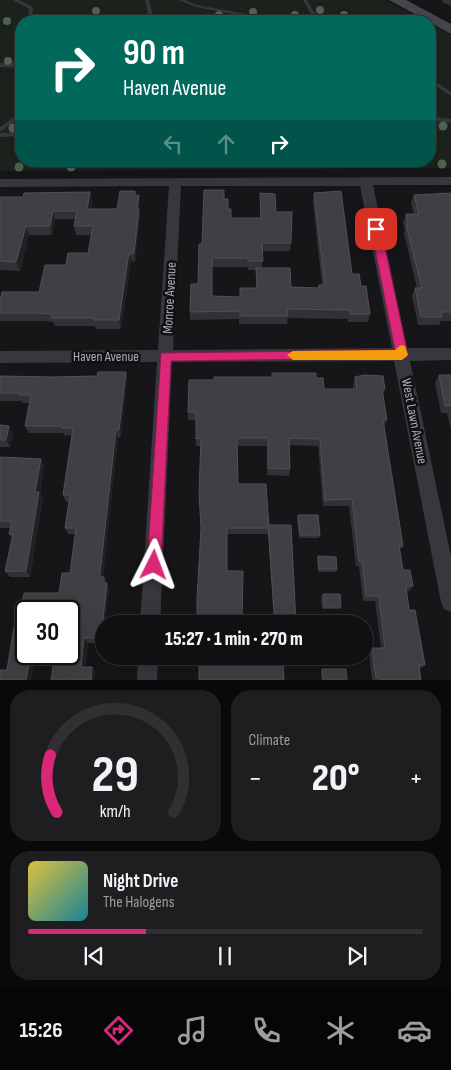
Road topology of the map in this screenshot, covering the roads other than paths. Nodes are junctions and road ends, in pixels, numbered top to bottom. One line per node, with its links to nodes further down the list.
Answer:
1 (15, 0): 7 (lane)
2 (35, 0): 7 (lane)
3 (147, 0): 9 (lane)
4 (181, 0): 10 (lane)
5 (305, 0): 11 (lane)
6 (396, 0): 12 (street)
7 (31, 8): 8 (lane)
8 (30, 15)
9 (151, 15)
10 (244, 15)
11 (314, 15)
12 (424, 15)
13 (436, 22): 14 (street)
14 (451, 30)
15 (0, 65): 16 (lane)
16 (14, 65)
17 (436, 84): 18 (lane)
18 (451, 94)
19 (15, 119): 22 (lane)
20 (436, 119): 21 (lane)
21 (451, 119)
22 (0, 130)
23 (15, 134): 24 (lane)
24 (0, 135)
25 (451, 181): 27 (street)
26 (175, 182): 27 (street); 28 (street); 31 (street, Monroe Avenue)
27 (366, 182): 30 (street, West Lawn Avenue)
28 (0, 183)
29 (451, 354): 30 (street, Haven Avenue)
30 (402, 355): 31 (street, Haven Avenue); 33 (street, West Lawn Avenue)
31 (166, 356): 32 (street, Haven Avenue); 34 (street, Monroe Avenue)
32 (0, 357)
33 (451, 602)
34 (151, 615)
35 (148, 665): 36 (street)
36 (147, 680)

